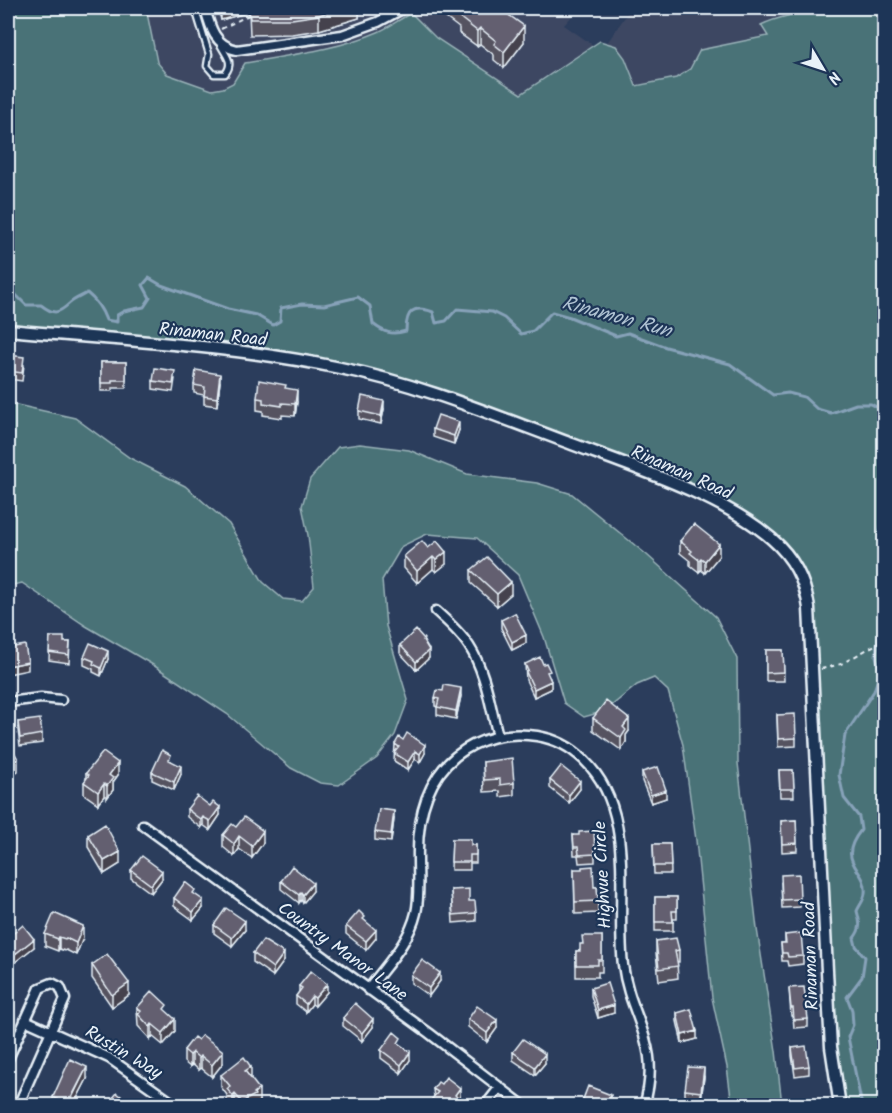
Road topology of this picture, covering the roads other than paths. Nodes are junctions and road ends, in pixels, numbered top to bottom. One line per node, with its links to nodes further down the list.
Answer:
1 (195, 8): 4 (lane)
2 (205, 8): 4 (street)
3 (404, 8): 4 (street)
4 (219, 42)
5 (8, 330): 21 (street, Rinaman Road)
6 (436, 611): 9 (street)
7 (62, 700): 8 (street)
8 (8, 702)
9 (498, 736): 11 (street, Highvue Circle); 20 (street, Highvue Circle)
10 (143, 825): 11 (street, Country Manor Lane)
11 (368, 990): 15 (street, Country Manor Lane)
12 (25, 1020): 13 (street, Rustin Way); 13 (street); 14 (street)
13 (52, 1031): 16 (street); 17 (street, Rustin Way)
14 (8, 1059)
15 (500, 1086): 18 (street); 19 (street, Country Manor Lane)
16 (18, 1106)
17 (177, 1106)
18 (485, 1106)
19 (524, 1106)
20 (644, 1106)
21 (840, 1106)

